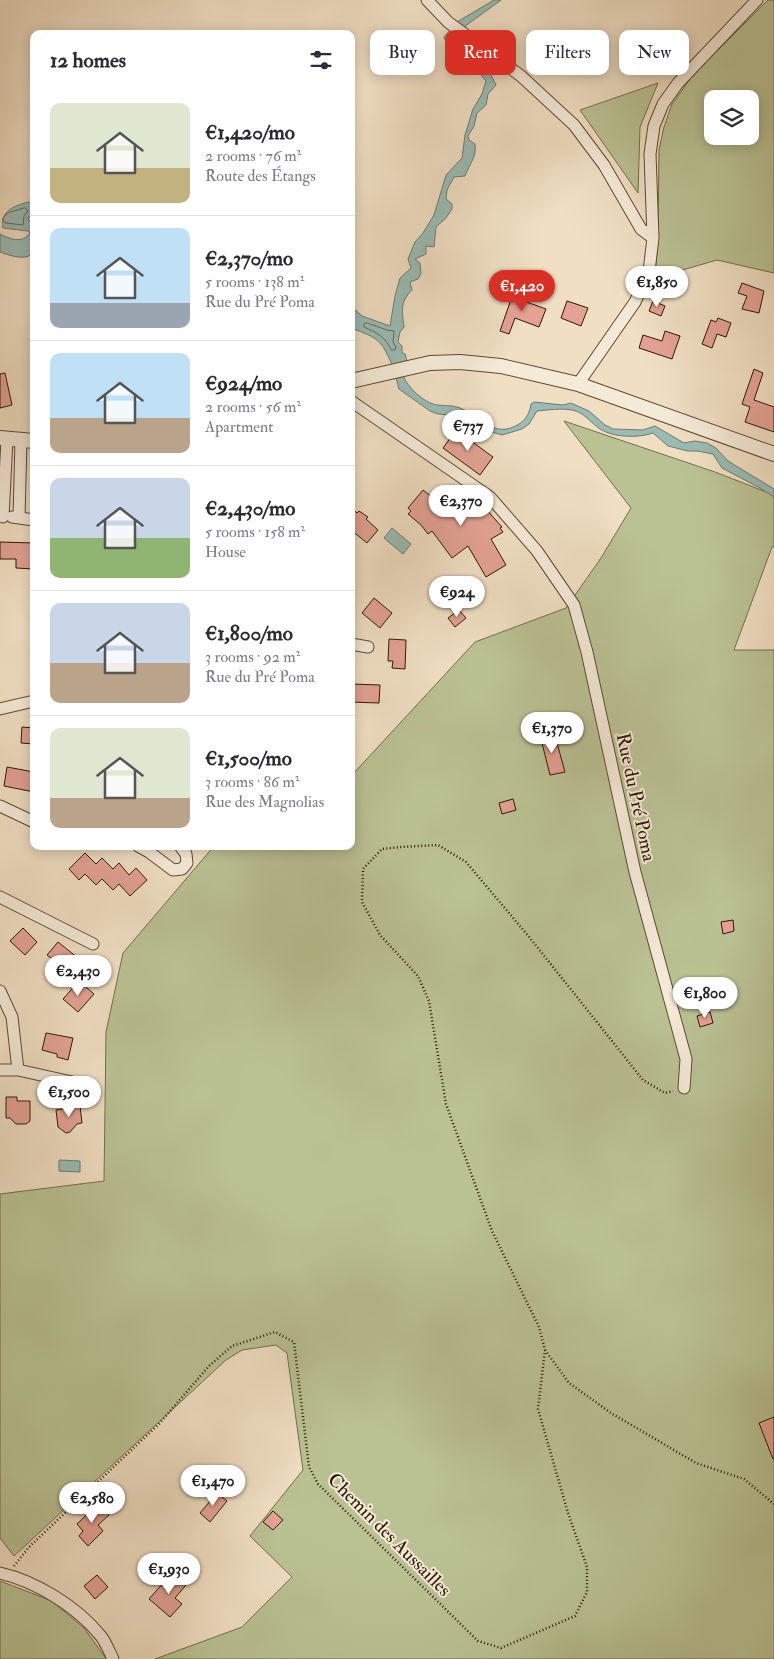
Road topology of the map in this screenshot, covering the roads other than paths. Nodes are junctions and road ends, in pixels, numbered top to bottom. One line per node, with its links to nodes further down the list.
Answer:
1 (427, 0): 3 (street)
2 (757, 0): 3 (street)
3 (653, 238): 5 (street)
4 (355, 380): 5 (street)
5 (578, 384): 8 (street)
6 (355, 404): 25 (street, Rue du Pré Poma)
7 (15, 440): 9 (street)
8 (774, 454)
9 (8, 517): 10 (street)
10 (30, 520)
11 (355, 645): 12 (street)
12 (368, 647)
13 (30, 702): 14 (street)
14 (0, 709)
15 (0, 806): 16 (street)
16 (30, 820)
17 (145, 850): 18 (street)
18 (183, 850)
19 (0, 897): 20 (street)
20 (93, 944)
21 (0, 991): 23 (street)
22 (0, 1070): 23 (street)
23 (18, 1070): 24 (street)
24 (81, 1084)
25 (684, 1088)
26 (4, 1574): 27 (street)
27 (113, 1659)

